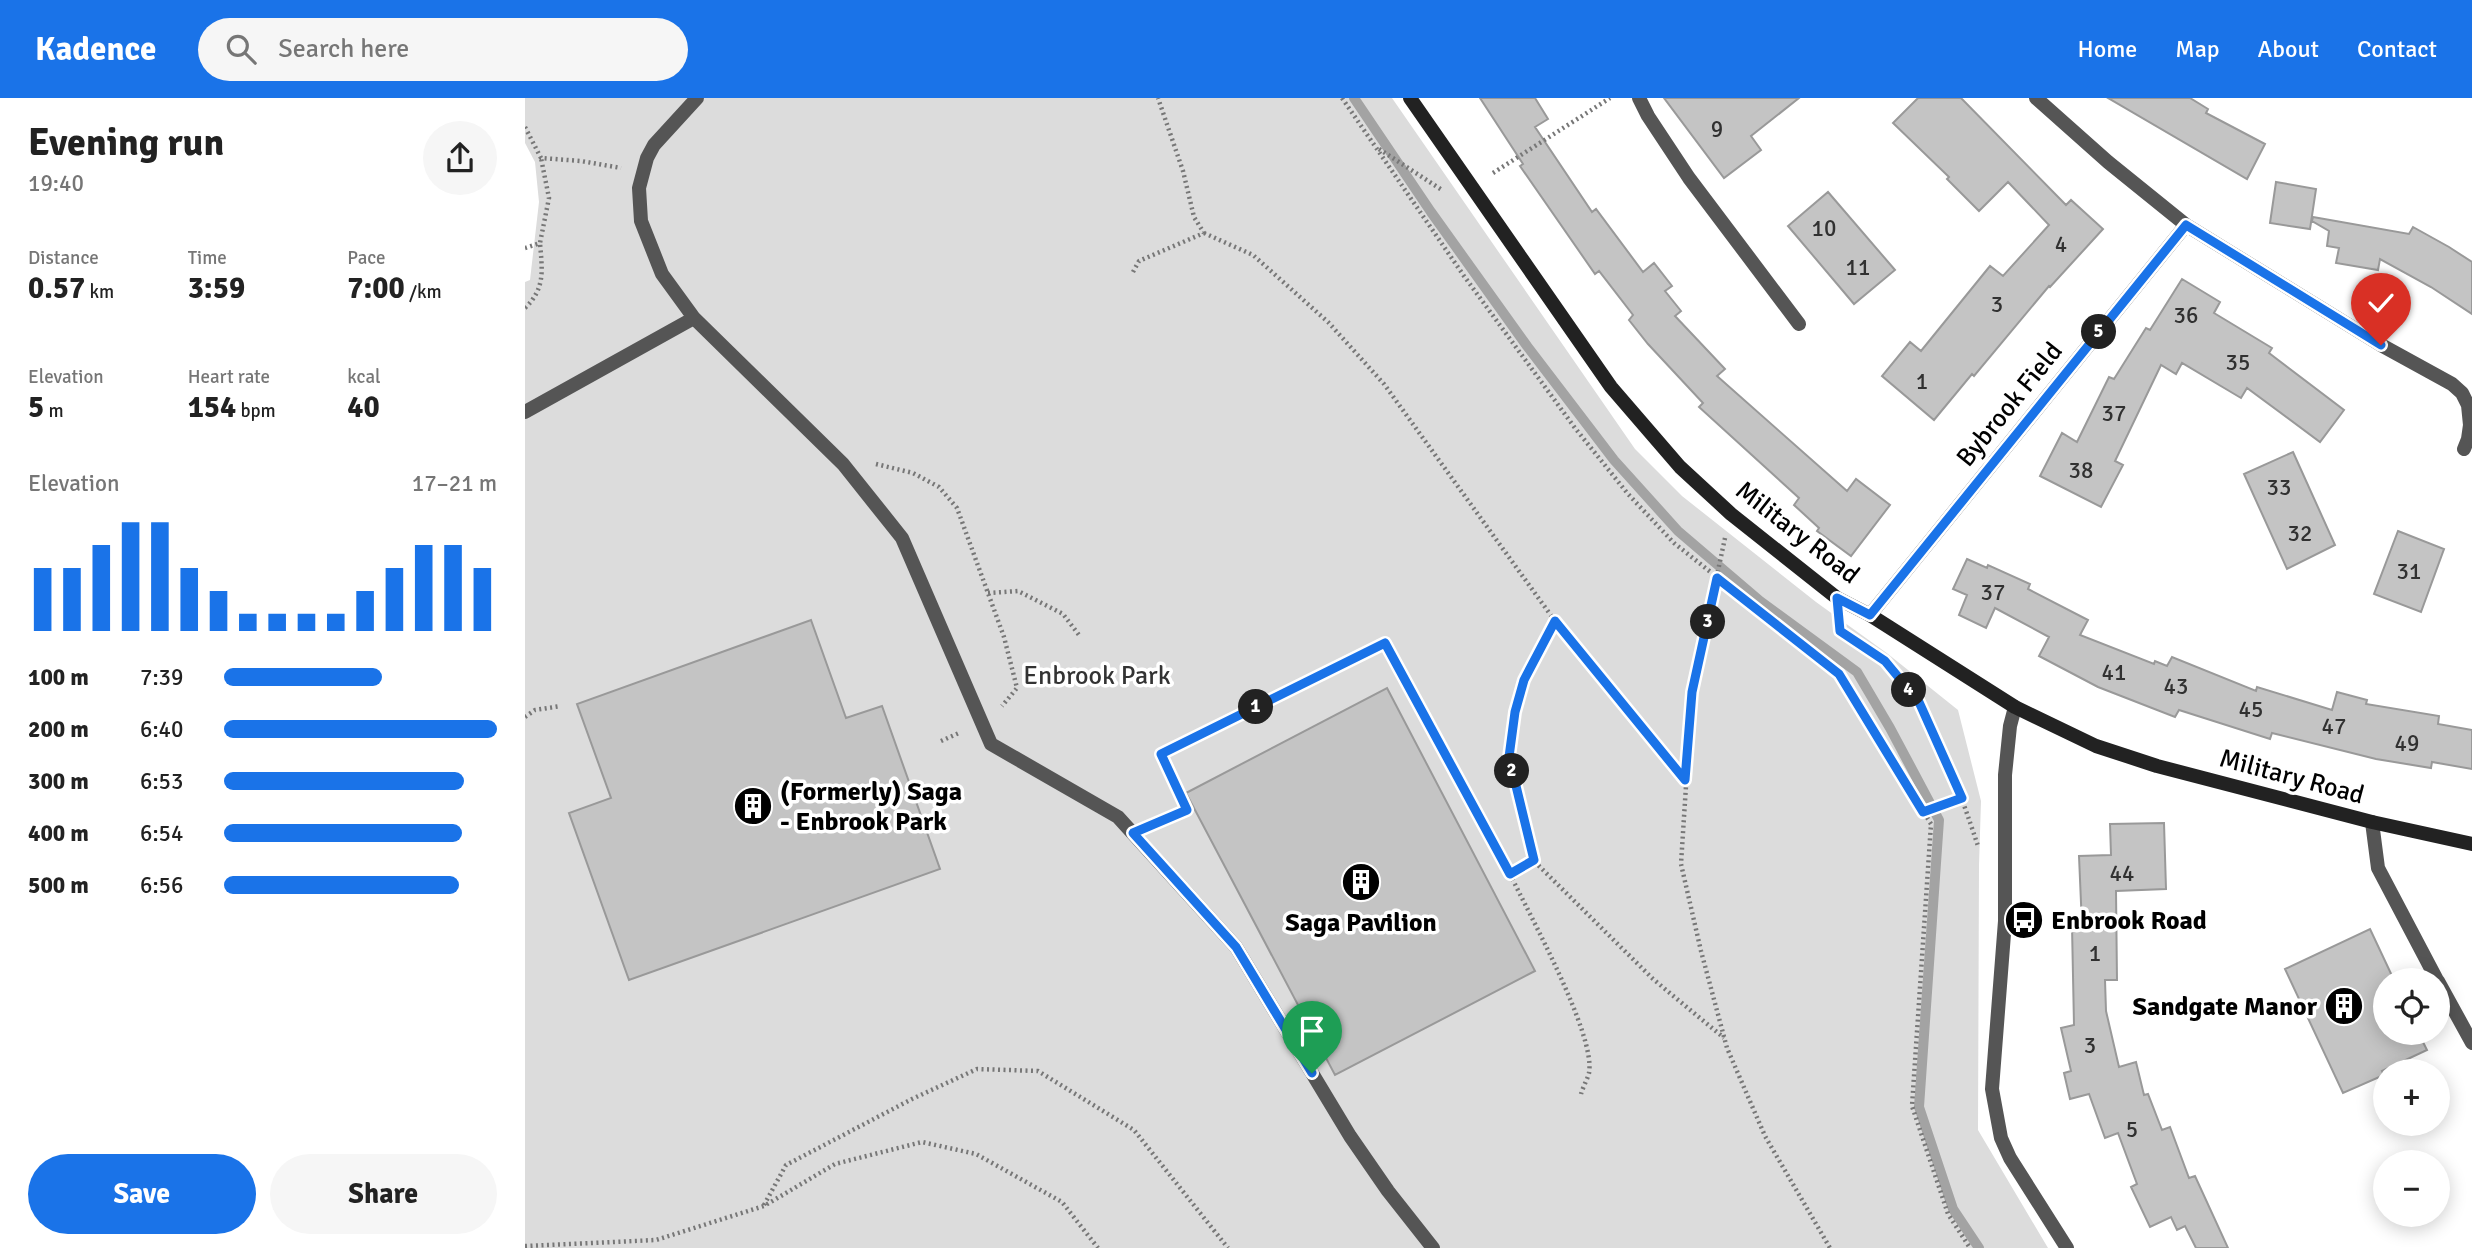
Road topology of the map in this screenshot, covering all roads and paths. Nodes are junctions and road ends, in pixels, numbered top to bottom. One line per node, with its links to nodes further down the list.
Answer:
1 (697, 98): 11 (street)
2 (1158, 98): 15 (path)
3 (1342, 98): 9 (path)
4 (1410, 98): 28 (main road, Military Road)
5 (1610, 98): 12 (path)
6 (1639, 98): 21 (street)
7 (2036, 98): 14 (street)
8 (525, 127): 10 (path)
9 (1374, 145): 13 (path); 26 (path)
10 (541, 158): 11 (path); 16 (path)
11 (643, 172): 20 (street)
12 (1486, 177)
13 (1451, 196)
14 (2186, 225): 23 (street); 29 (street, Bybrook Field)
15 (1204, 233): 18 (path); 30 (path)
16 (540, 243): 17 (path); 19 (path)
17 (525, 248)
18 (1133, 272)
19 (525, 308)
20 (694, 318): 22 (street); 24 (street)
21 (1799, 324)
22 (525, 412)
23 (2464, 449)
24 (843, 464): 27 (path); 35 (street)
25 (1720, 555): 26 (path)
26 (1717, 578): 37 (path); 39 (path)
27 (988, 593): 31 (path); 35 (path)
28 (1837, 598): 29 (main road, Military Road); 38 (path)
29 (1870, 615): 33 (main road, Military Road)
30 (1555, 621): 37 (path); 44 (path)
31 (1079, 635)
32 (561, 706): 34 (path)
33 (2015, 707): 40 (main road, Military Road); 58 (street)
34 (525, 717)
35 (980, 724): 36 (path); 41 (street)
36 (941, 741)
37 (1685, 780): 48 (path)
38 (1962, 798): 39 (path); 43 (path)
39 (1923, 812): 57 (path)
40 (2372, 822): 42 (main road, Military Road); 46 (street)
41 (1133, 833): 45 (path); 55 (street)
42 (2472, 844)
43 (1979, 851)
44 (1534, 860): 45 (path); 48 (path)
45 (1510, 874): 50 (path)
46 (2430, 968)
47 (2450, 1004): 49 (street)
48 (1724, 1038): 56 (path)
49 (2472, 1043)
50 (1581, 1094)
51 (764, 1206): 52 (path); 53 (path); 54 (path)
52 (525, 1246)
53 (1098, 1248)
54 (1228, 1248)
55 (1433, 1248)
56 (1830, 1248)
57 (1970, 1248)
58 (2067, 1248)

